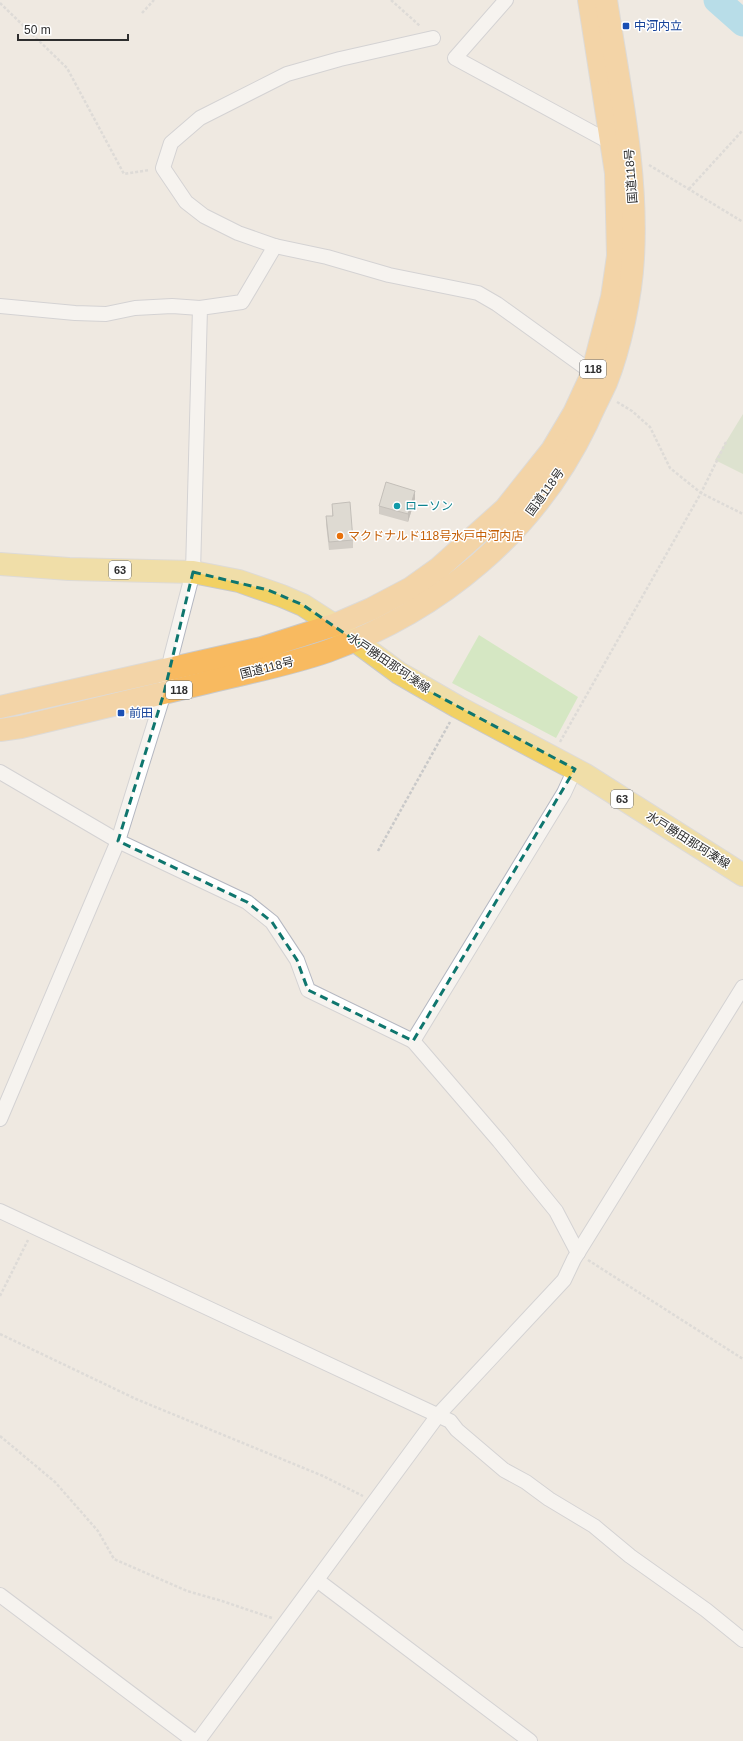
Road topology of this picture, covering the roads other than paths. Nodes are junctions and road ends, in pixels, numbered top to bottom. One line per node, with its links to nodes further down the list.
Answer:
1 (506, 0): 5 (street)
2 (589, 0): 5 (highway, 国道118号 / 118)
3 (606, 0): 6 (highway, 国道118号 / 118)
4 (433, 38): 7 (street)
5 (610, 143): 6 (street); 10 (highway, 国道118号 / 118)
6 (631, 155): 10 (highway, 国道118号 / 118)
7 (275, 246): 9 (street); 10 (street)
8 (0, 306): 9 (street)
9 (200, 308): 12 (street)
10 (600, 382): 13 (highway, 国道118号 / 118); 14 (highway, 国道118号 / 118)
11 (0, 564): 12 (main road, 水戸勝田那珂湊線 / 63)
12 (193, 572): 13 (main road, 水戸勝田那珂湊線 / 63); 15 (street)
13 (334, 625): 14 (main road, 水戸勝田那珂湊線 / 63); 15 (highway, 国道118号 / 118)
14 (354, 640): 16 (highway, 国道118号 / 118); 19 (main road, 水戸勝田那珂湊線 / 63)
15 (168, 670): 16 (street); 17 (highway, 国道118号 / 118)
16 (164, 693): 18 (highway, 国道118号 / 118); 21 (street)
17 (0, 707)
18 (0, 730)
19 (575, 769): 22 (main road, 水戸勝田那珂湊線 / 63); 24 (street)
20 (0, 772): 21 (street)
21 (118, 841): 24 (street); 25 (street)
22 (743, 875)
23 (743, 986): 27 (street)
24 (413, 1041): 27 (street)
25 (0, 1119)
26 (0, 1211): 28 (street)
27 (578, 1253): 28 (street)
28 (439, 1414): 29 (street); 31 (street)
29 (317, 1580): 33 (street); 34 (street)
30 (0, 1595): 32 (street)
31 (743, 1640)
32 (194, 1741)
33 (198, 1741)
34 (530, 1741)

